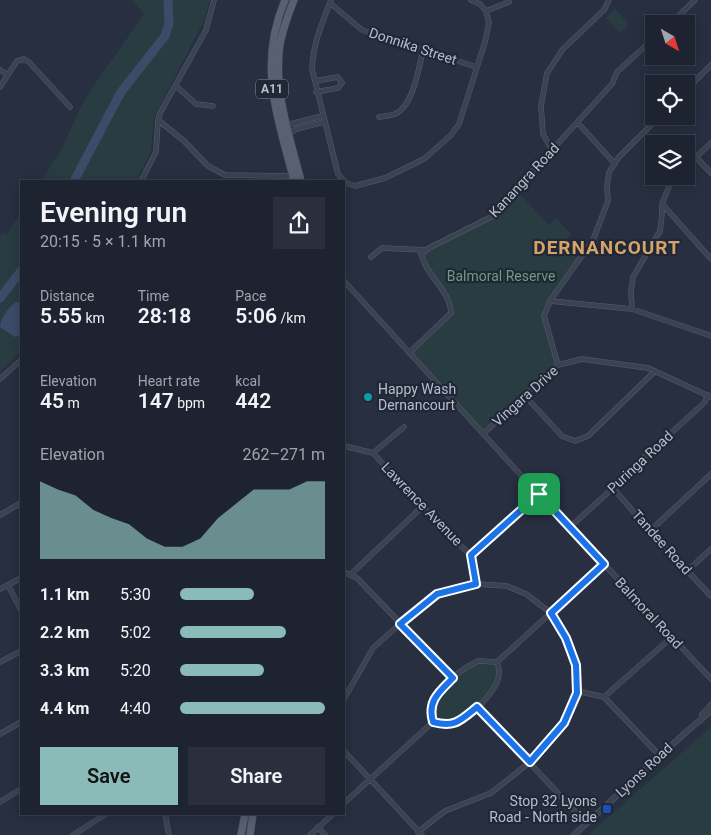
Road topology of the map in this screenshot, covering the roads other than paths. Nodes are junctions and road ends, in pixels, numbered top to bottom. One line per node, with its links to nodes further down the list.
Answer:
1 (214, 0): 19 (street)
2 (284, 0): 31 (main road, A11)
3 (294, 0): 29 (main road, A11)
4 (471, 0): 9 (street)
5 (609, 0): 34 (street)
6 (696, 0): 10 (street)
7 (330, 2): 12 (street, Donnika Street); 17 (street)
8 (509, 2): 9 (street)
9 (486, 11): 14 (street)
10 (680, 15)
11 (645, 46): 28 (street, Kanangra Road)
12 (423, 50): 14 (street, Donnika Street); 25 (street)
13 (711, 65): 18 (street)
14 (476, 67): 41 (street)
15 (0, 70): 16 (street)
16 (8, 74): 20 (street); 23 (street)
17 (314, 81): 21 (street); 21 (street)
18 (695, 81)
19 (176, 86): 22 (street); 26 (street)
20 (0, 87)
21 (316, 92): 24 (street)
22 (213, 106)
23 (70, 107)
24 (322, 116): 27 (street); 29 (street)
25 (379, 118)
26 (158, 120): 38 (street); 39 (street)
27 (324, 122): 32 (street); 40 (street)
28 (578, 123): 34 (street, Kanangra Road); 36 (street)
29 (287, 125): 31 (street); 32 (main road, A11)
30 (651, 125): 36 (street)
31 (281, 132): 38 (main road, A11)
32 (289, 134): 38 (main road, A11)
33 (711, 143): 35 (street)
34 (552, 150): 44 (street, Kanangra Road)
35 (696, 157): 37 (street)
36 (614, 164): 48 (street)
37 (711, 173)
38 (297, 178)
39 (142, 180)
40 (343, 180)
41 (345, 182)
42 (670, 185): 43 (street)
43 (662, 204): 46 (street); 49 (street)
44 (426, 250): 45 (street); 51 (street)
45 (371, 258)
46 (711, 259)
47 (345, 282): 51 (street, Balmoral Road)
48 (550, 301): 49 (street); 53 (street)
49 (632, 309): 50 (street)
50 (711, 336)
51 (409, 353): 59 (street, Balmoral Road)
52 (20, 362): 55 (street)
53 (558, 365): 54 (street, Vingara Drive); 56 (street, Vingara Drive)
54 (655, 371): 56 (street); 57 (street, Vingara Drive)
55 (0, 378)
56 (525, 396): 59 (street, Vingara Drive)
57 (710, 396): 63 (street, Puringa Road)
58 (404, 427): 61 (street)
59 (483, 434): 64 (street, Balmoral Road)
60 (345, 446): 61 (street, Lawrence Avenue)
61 (373, 454): 66 (street, Lawrence Avenue)
62 (711, 474): 69 (street)
63 (613, 488): 68 (street, Puringa Road); 69 (street, Tandee Road)
64 (539, 494): 68 (street, Balmoral Road); 71 (street)
65 (20, 504): 67 (street)
66 (423, 506): 71 (street, Lawrence Avenue); 75 (street)
67 (0, 515)
68 (569, 528): 72 (street, Balmoral Road)
69 (650, 531): 73 (street, Tandee Road)
70 (711, 549): 73 (street)
71 (471, 555): 77 (street)
72 (604, 564): 82 (street); 84 (street, Balmoral Road)
73 (687, 571): 80 (street, Tandee Road)
74 (345, 572): 75 (street)
75 (350, 574): 83 (street)
76 (20, 579): 78 (street)
77 (476, 584): 82 (street); 83 (street)
78 (8, 585): 79 (street); 81 (street)
79 (0, 589)
80 (711, 596)
81 (20, 608)
82 (551, 613): 87 (street); 90 (street)
83 (400, 624): 88 (street); 91 (street)
84 (672, 637): 89 (street, Balmoral Road); 92 (street)
85 (20, 651): 86 (street)
86 (0, 662)
87 (497, 662): 88 (street); 94 (street)
88 (453, 678): 96 (street)
89 (711, 679)
90 (577, 691): 92 (street); 102 (street)
91 (345, 698)
92 (604, 698): 101 (street)
93 (711, 705): 98 (street, Lyons Road)
94 (477, 707): 96 (street); 102 (street)
95 (711, 711): 98 (street, Lyons Road)
96 (433, 722): 103 (street)
97 (20, 723): 99 (street)
98 (692, 726): 101 (street, Lyons Road)
99 (0, 734)
100 (345, 752): 103 (street)
101 (660, 756): 112 (street, Lyons Road)
102 (530, 762): 112 (street); 114 (street)
103 (370, 779): 106 (street); 114 (street)
104 (20, 790): 105 (street)
105 (0, 802)
106 (345, 802)
107 (165, 815): 116 (street)
108 (245, 815): 117 (main road)
109 (253, 815): 118 (main road)
110 (332, 815): 113 (street)
111 (98, 816): 115 (street)
112 (587, 824): 121 (street, Lyons Road)
113 (318, 827): 119 (street); 120 (street)
114 (420, 833)
115 (73, 835)
116 (169, 835)
117 (241, 835)
118 (250, 835)
119 (310, 835)
120 (325, 835)
121 (574, 835)

